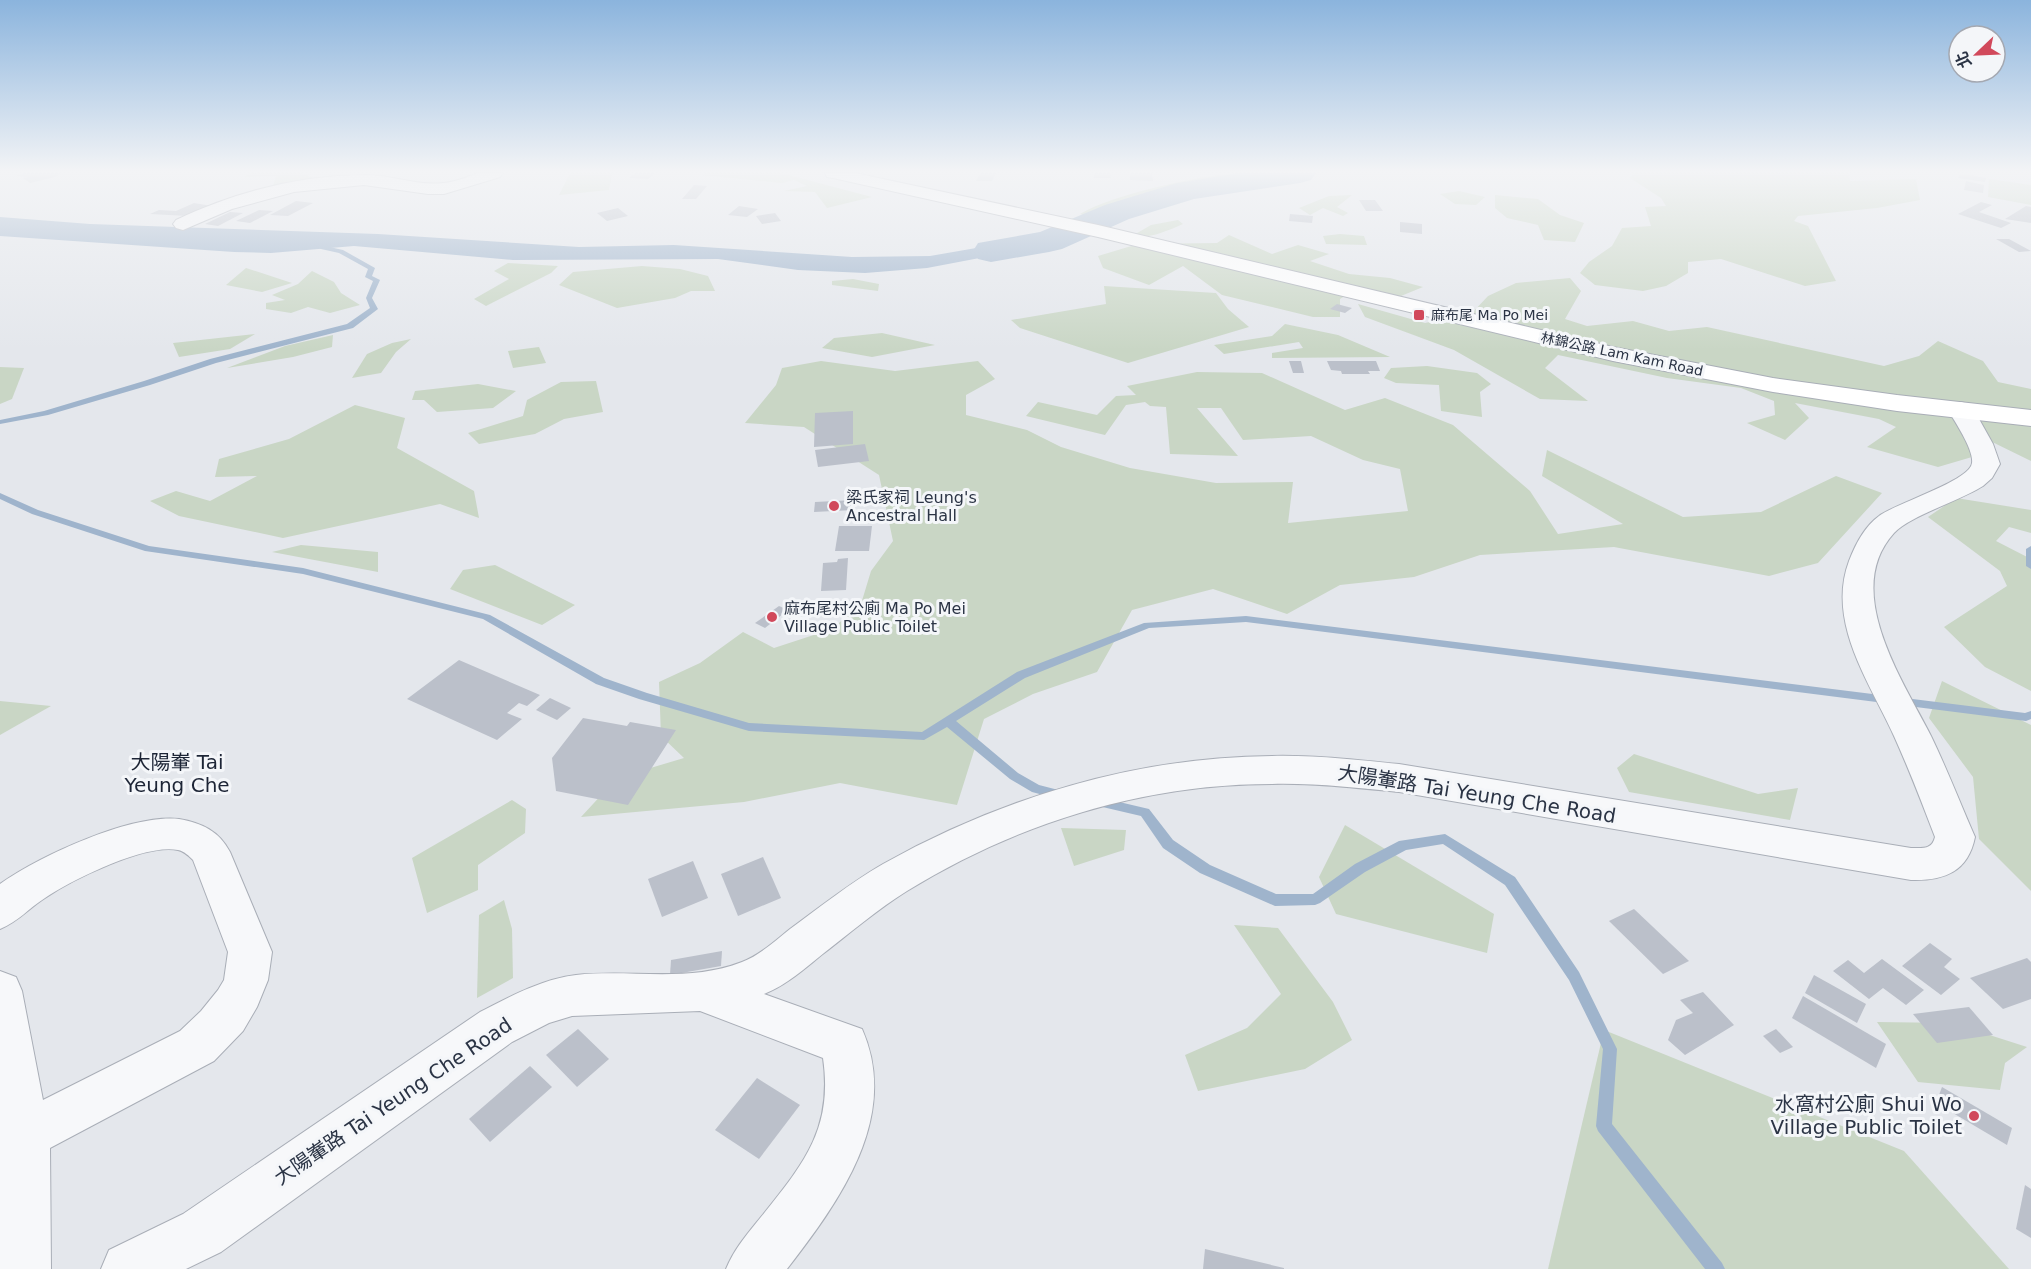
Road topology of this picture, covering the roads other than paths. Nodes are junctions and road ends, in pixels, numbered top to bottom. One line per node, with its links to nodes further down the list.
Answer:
1 (1103, 232): 2 (main road, 林錦公路 Lam Kam Road)
2 (1961, 410): 3 (main road, 林錦公路 Lam Kam Road); 6 (street, 大陽輋路 Tai Yeung Che Road)
3 (2031, 418)
4 (0, 911): 7 (street)
5 (0, 991): 7 (street)
6 (703, 992): 9 (street, 大陽輋路 Tai Yeung Che Road); 10 (street)
7 (25, 1135): 8 (street)
8 (24, 1269)
9 (128, 1269)
10 (753, 1269)

